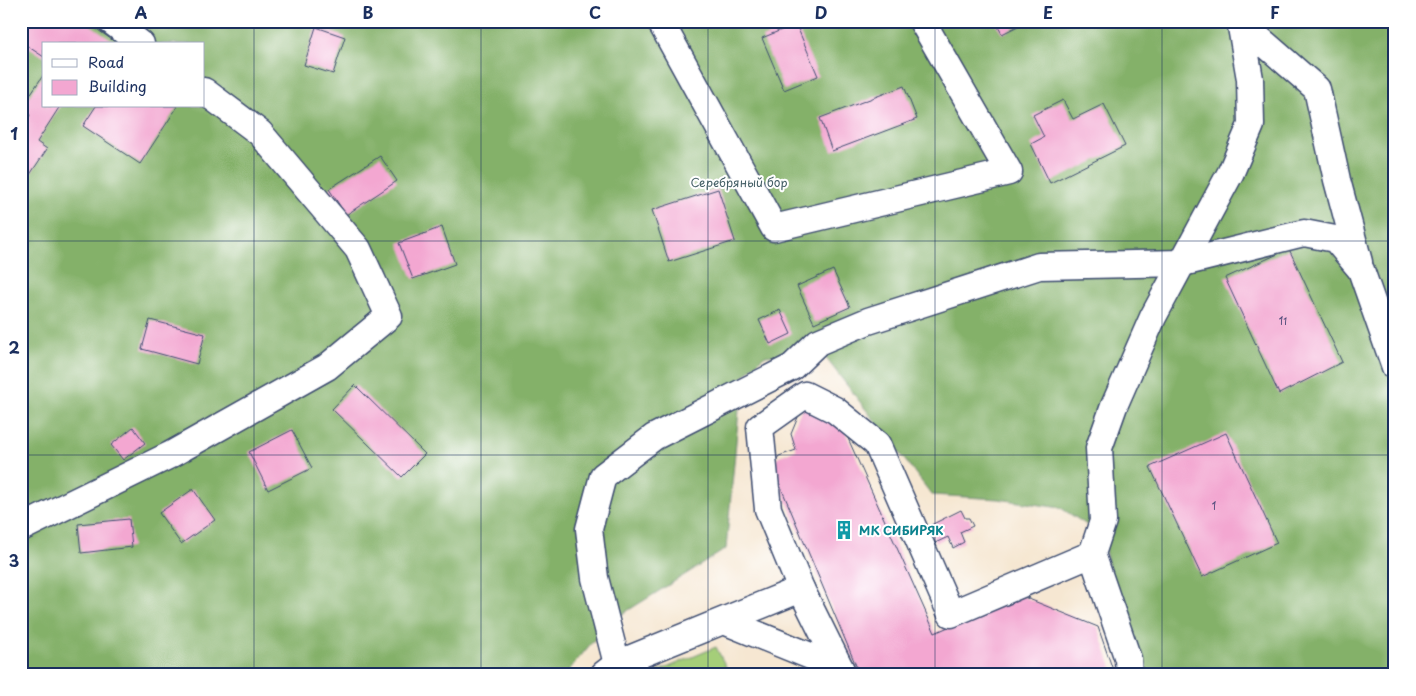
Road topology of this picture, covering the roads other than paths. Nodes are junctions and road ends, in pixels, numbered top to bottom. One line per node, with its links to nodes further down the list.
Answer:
1 (111, 21): 5 (lane)
2 (660, 21): 3 (lane)
3 (922, 21)
4 (1241, 22): 7 (lane); 8 (lane)
5 (138, 42)
6 (205, 92): 12 (lane)
7 (1183, 262): 8 (lane); 10 (lane); 13 (lane)
8 (1362, 270): 9 (lane)
9 (1395, 366)
10 (792, 368): 11 (lane); 16 (lane)
11 (760, 427): 13 (lane); 14 (lane)
12 (21, 528)
13 (1092, 554): 18 (lane)
14 (801, 589): 15 (lane); 17 (lane)
15 (724, 621): 16 (lane); 17 (lane)
16 (610, 669)
17 (841, 671)
18 (1129, 675)

